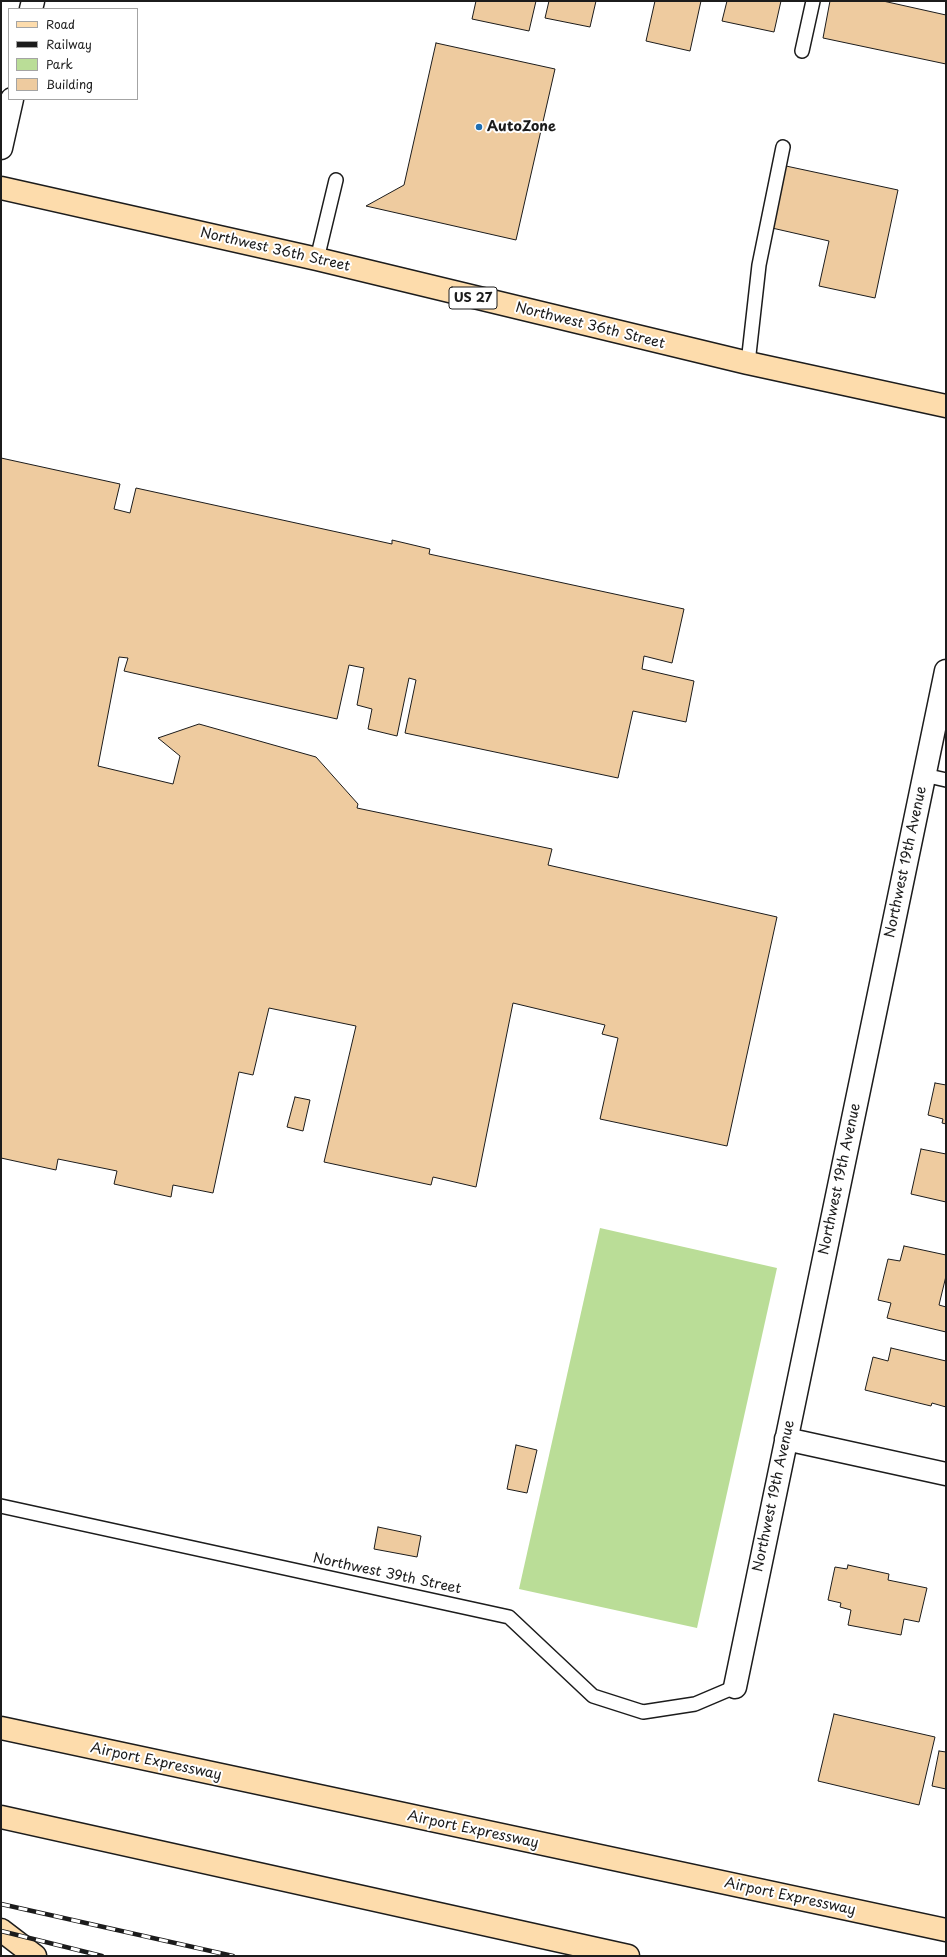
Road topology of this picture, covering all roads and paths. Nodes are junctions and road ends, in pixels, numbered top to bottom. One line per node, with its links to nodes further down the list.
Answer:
1 (813, 1): 2 (lane)
2 (802, 51)
3 (12, 100): 5 (street)
4 (783, 147): 9 (lane)
5 (1, 148)
6 (336, 180): 8 (lane)
7 (1, 188): 8 (main road, Northwest 36th Street / US 27)
8 (317, 260): 9 (main road, Northwest 36th Street / US 27)
9 (748, 363): 10 (main road, Northwest 36th Street / US 27)
10 (946, 406)
11 (946, 671): 12 (street, Northwest 19th Avenue)
12 (924, 775): 13 (lane); 14 (street, Northwest 19th Avenue)
13 (946, 780)
14 (786, 1439): 15 (street); 17 (street, Northwest 19th Avenue)
15 (946, 1474)
16 (1, 1506): 17 (lane, Northwest 39th Street)
17 (735, 1687)
18 (1, 1728): 21 (main road, Airport Expressway)
19 (1, 1817): 23 (main road)
20 (1, 1930): 22 (main road)
21 (946, 1930)
22 (35, 1956)
23 (628, 1956)

